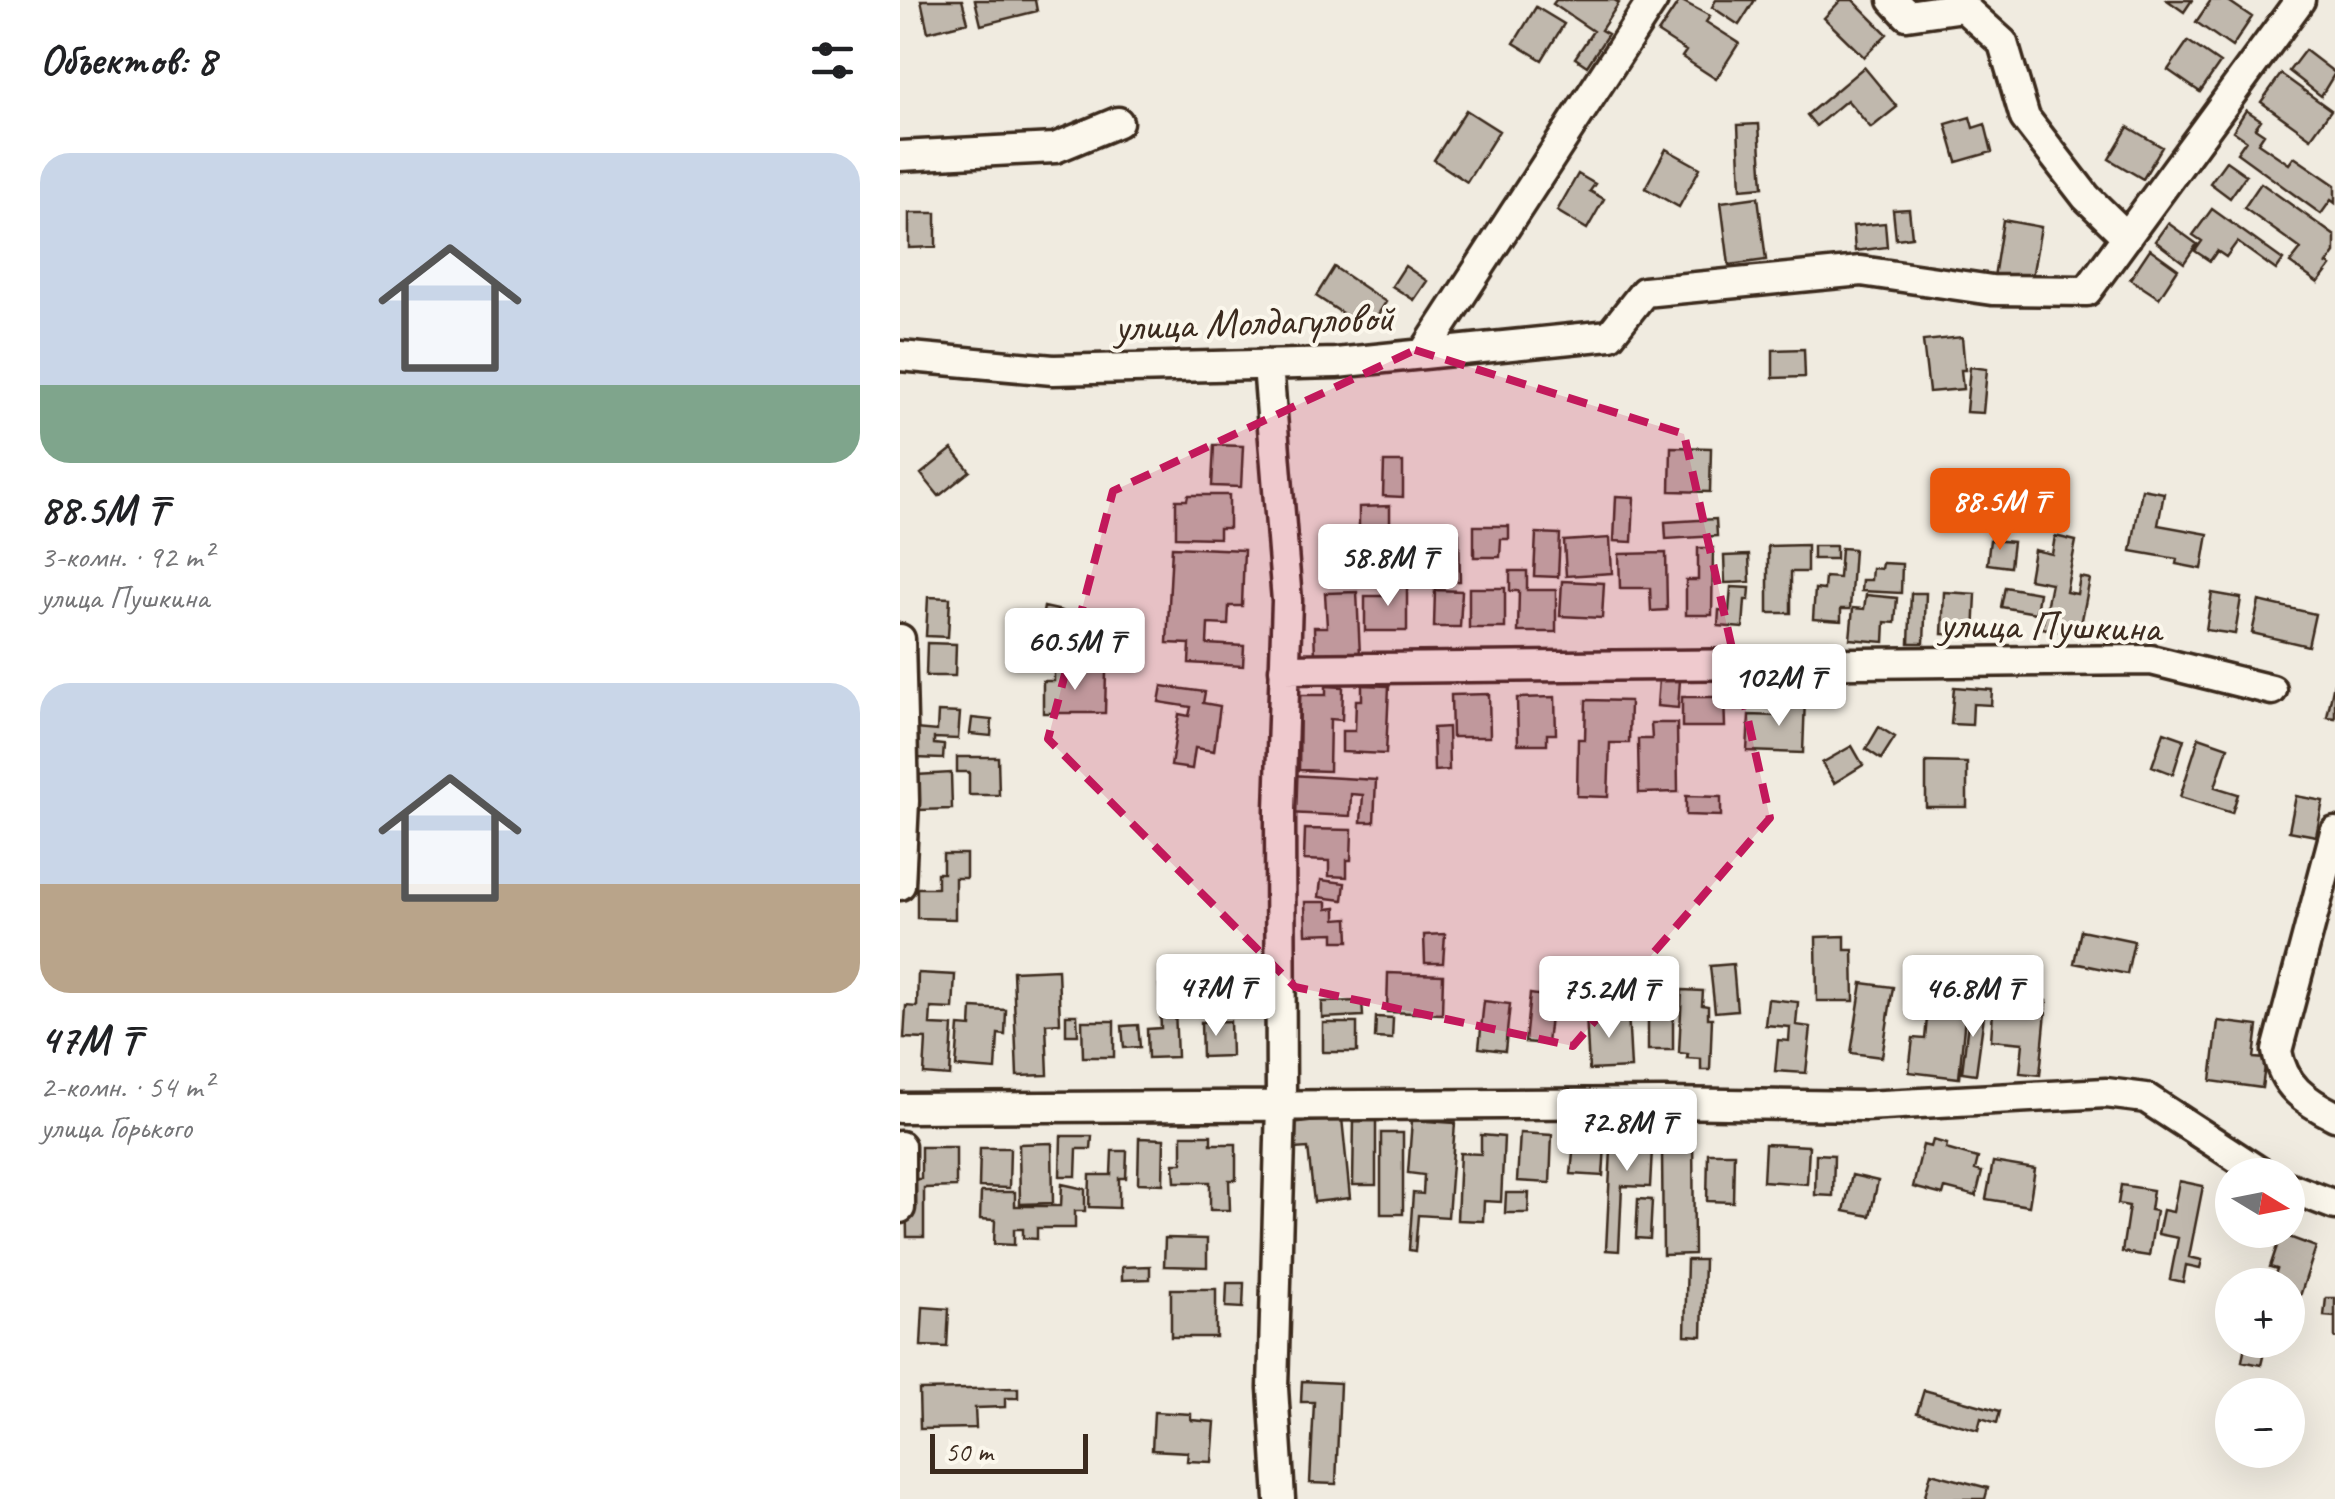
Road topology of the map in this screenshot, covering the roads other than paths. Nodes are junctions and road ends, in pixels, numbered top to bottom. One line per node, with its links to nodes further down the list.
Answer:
1 (1653, 0): 7 (street)
2 (1893, 0): 6 (street)
3 (2300, 0): 6 (street)
4 (1118, 122): 5 (street)
5 (900, 156)
6 (2126, 237): 7 (street, улица Молдагуловой)
7 (1423, 354): 9 (street, улица Молдагуловой)
8 (900, 356): 9 (street, улица Молдагуловой)
9 (1268, 365): 11 (street)
10 (900, 639): 14 (street)
11 (1284, 669): 12 (street, улица Пушкина); 15 (street)
12 (2272, 690)
13 (2335, 832): 17 (street)
14 (900, 885)
15 (1280, 1105): 16 (street); 19 (street); 23 (street)
16 (900, 1108)
17 (2335, 1116)
18 (900, 1146): 22 (street)
19 (2238, 1158)
20 (2305, 1195): 21 (street)
21 (2335, 1205)
22 (900, 1208)
23 (1280, 1499)

